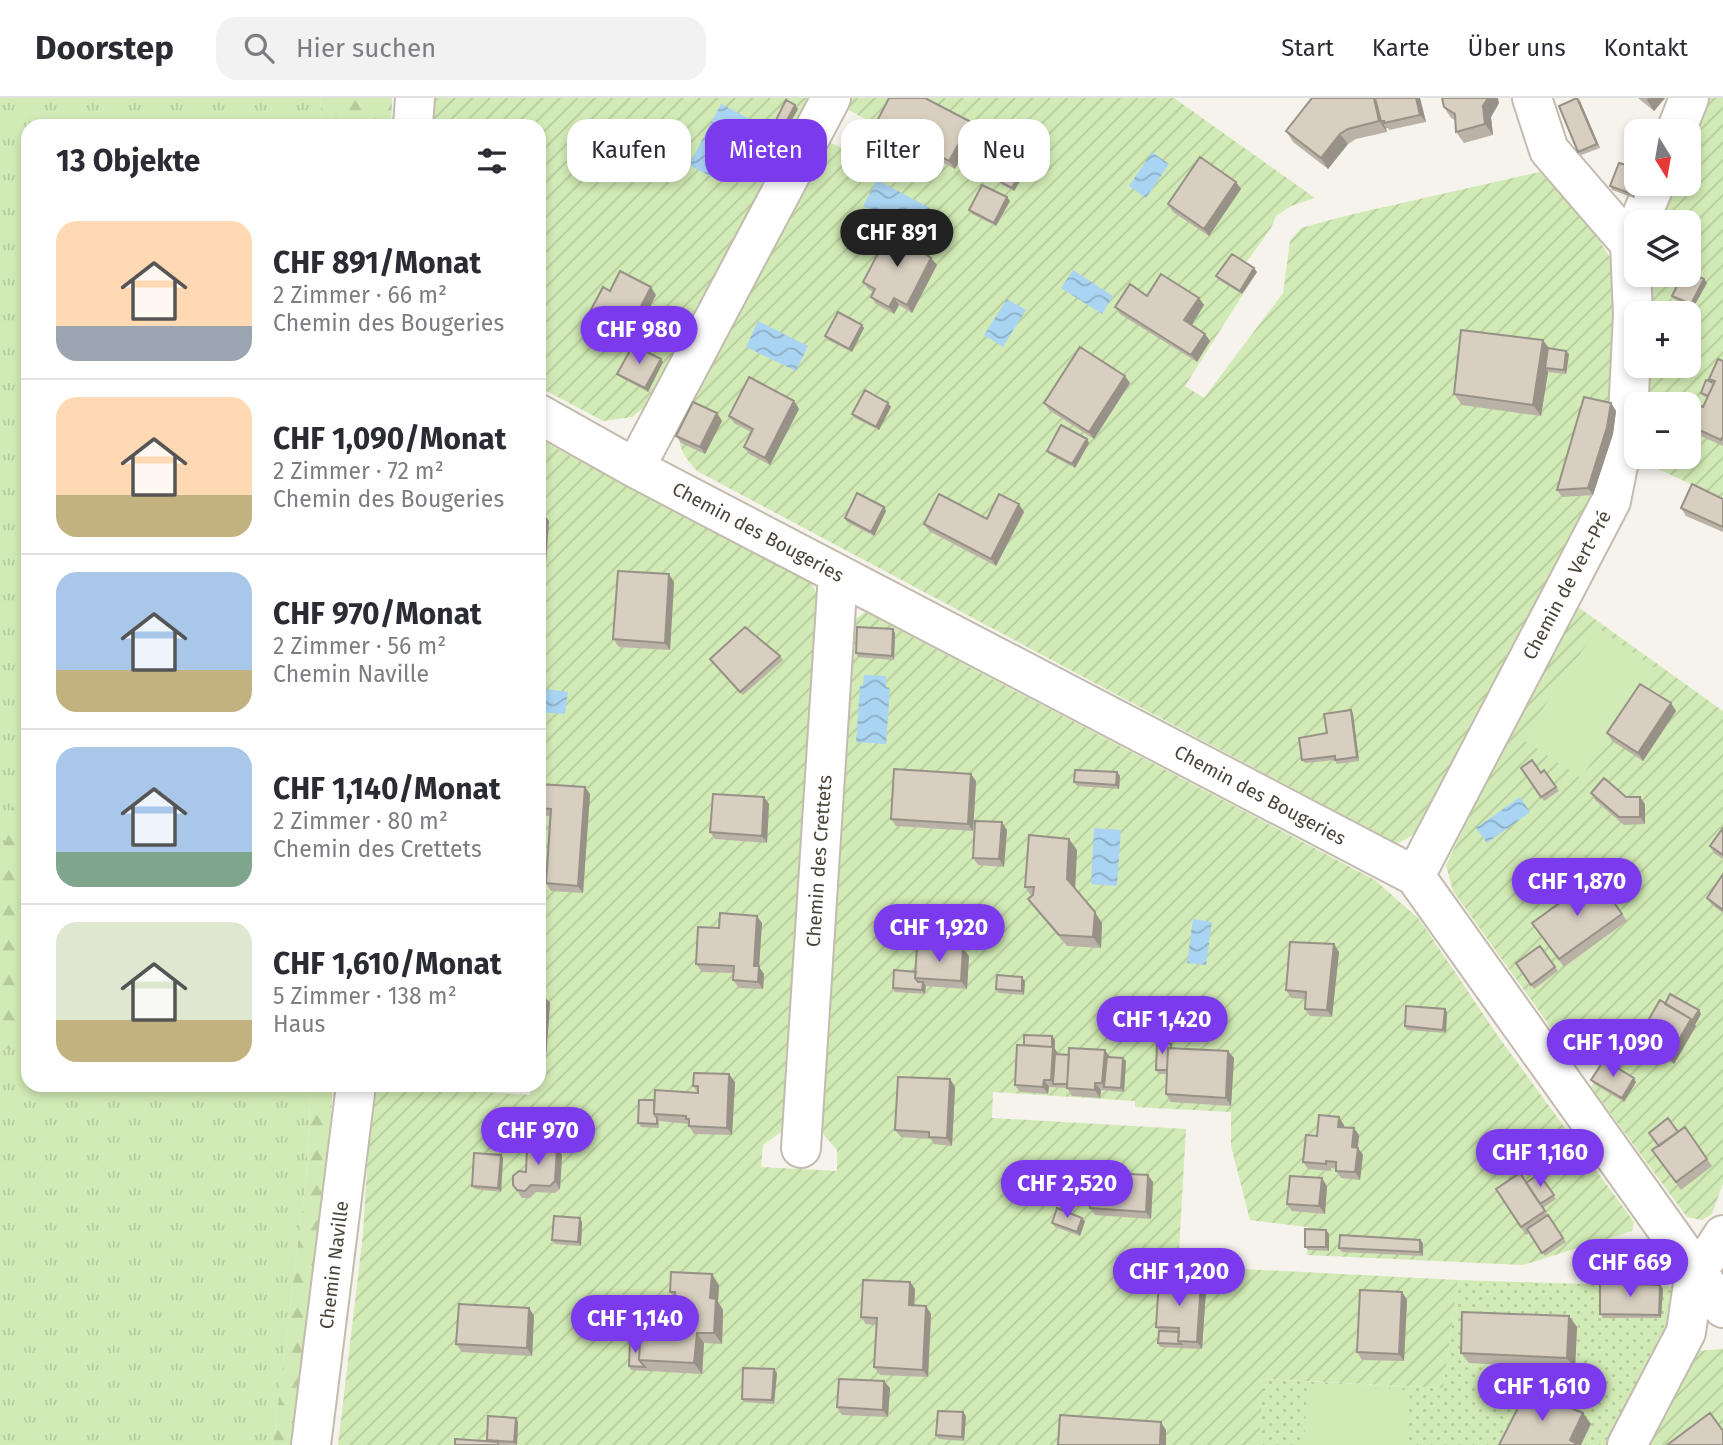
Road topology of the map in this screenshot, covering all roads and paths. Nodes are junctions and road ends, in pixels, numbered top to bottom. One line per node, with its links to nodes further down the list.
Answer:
1 (415, 98): 5 (street)
2 (831, 98): 10 (street)
3 (1532, 98): 7 (street)
4 (1689, 98): 6 (street)
5 (414, 119)
6 (1681, 119)
7 (1624, 222)
8 (1634, 287): 12 (street, Chemin de Vert-Pré)
9 (546, 419): 10 (street, Chemin des Bougeries)
10 (635, 468): 11 (street, Chemin des Bougeries)
11 (838, 574): 12 (street, Chemin des Bougeries); 14 (street, Chemin des Crettets)
12 (1415, 876): 16 (street, Chemin des Bougeries)
13 (355, 1092): 18 (street, Chemin Naville)
14 (801, 1148)
15 (1723, 1235): 16 (street)
16 (1695, 1270): 17 (street, Chemin des Bougeries); 19 (street)
17 (1723, 1308)
18 (312, 1445)
19 (1627, 1445)

